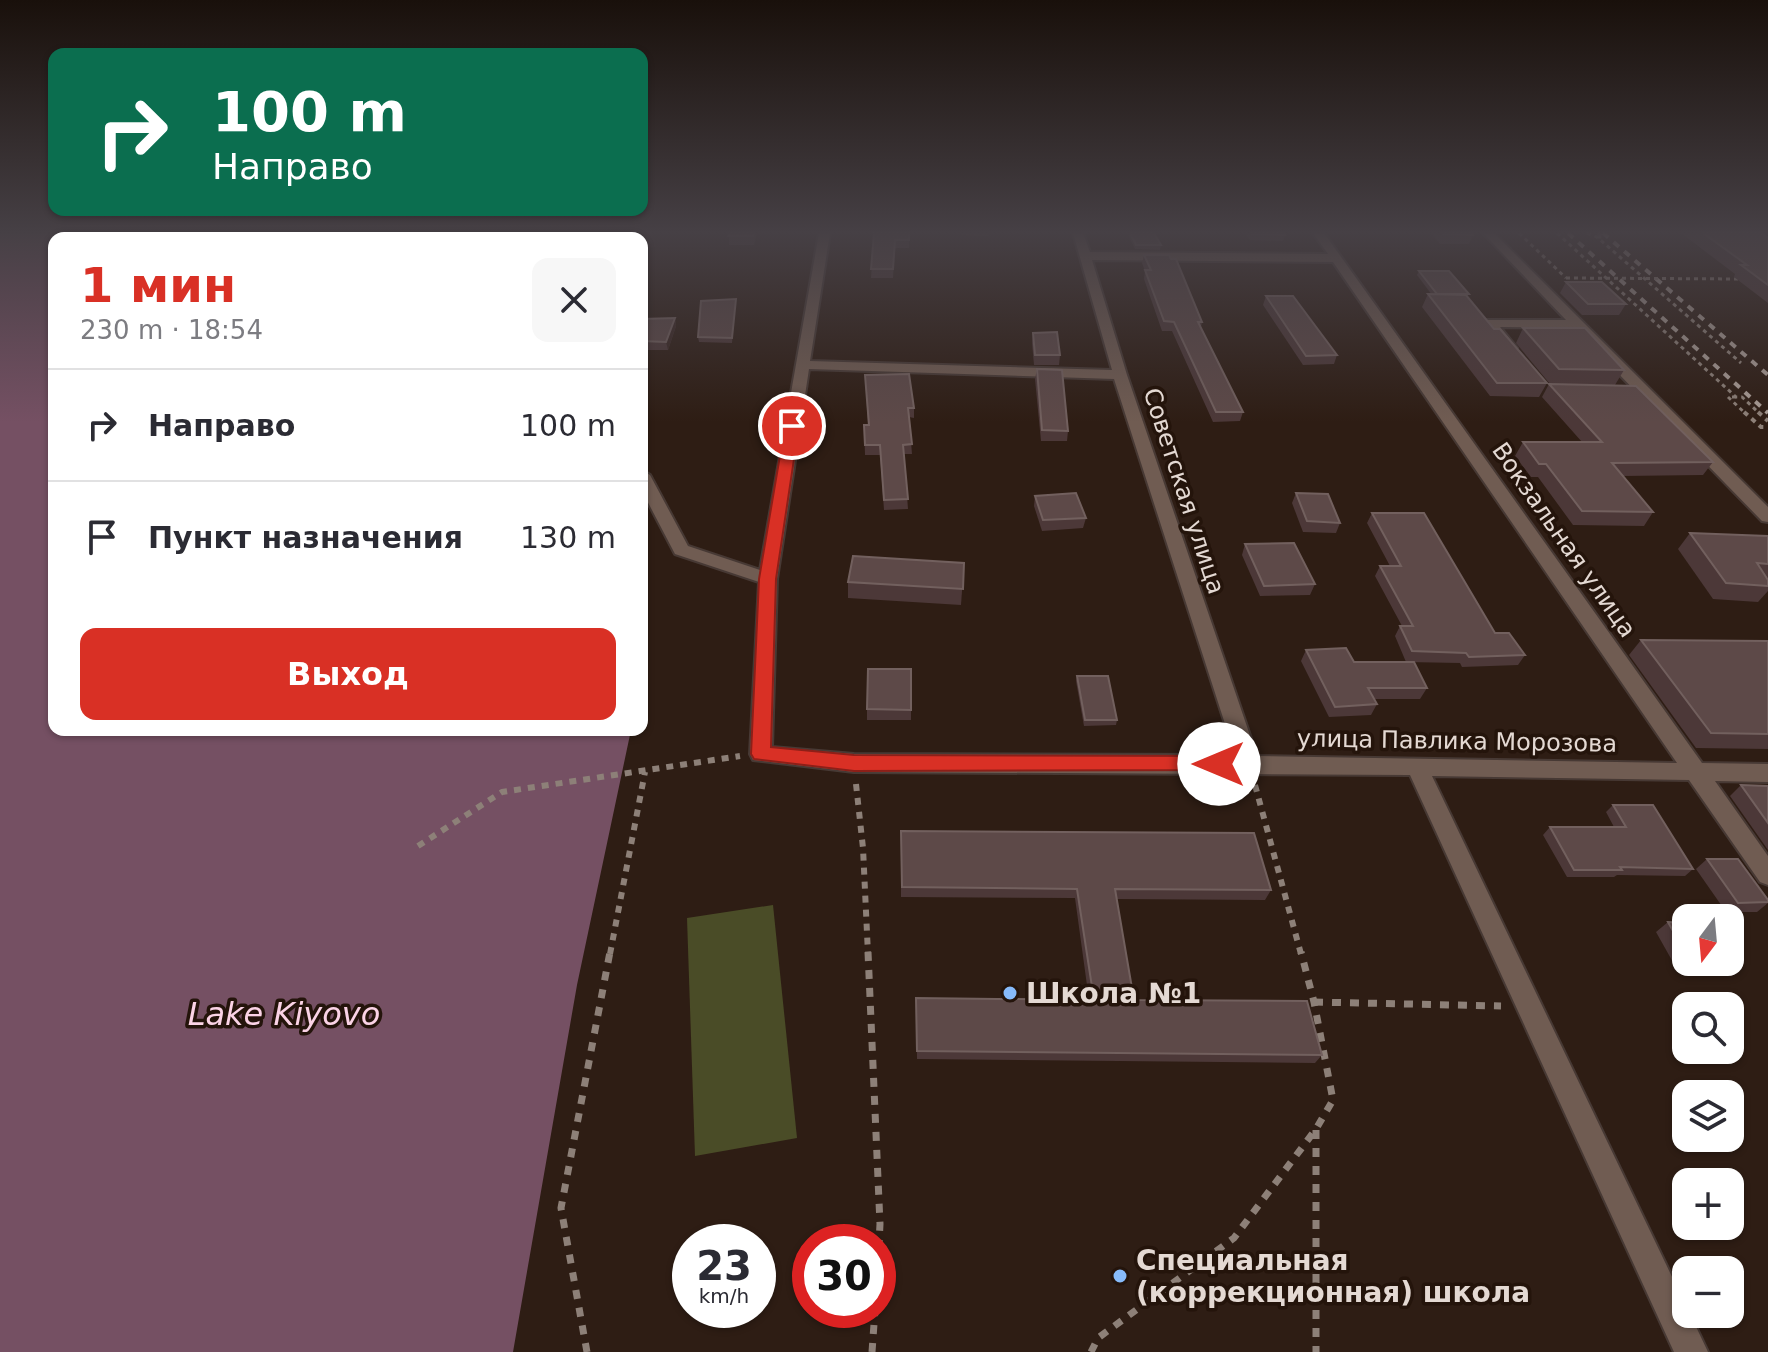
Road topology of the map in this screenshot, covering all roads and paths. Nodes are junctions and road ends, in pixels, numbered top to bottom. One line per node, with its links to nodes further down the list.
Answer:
1 (813, 296): 14 (street)
2 (1097, 296): 15 (street, Советская улица)
3 (1364, 296): 27 (street, Вокзальная улица)
4 (1552, 296): 11 (street)
5 (1626, 296): 9 (path)
6 (1631, 296): 9 (path)
7 (1664, 296): 10 (path)
8 (1668, 296): 10 (path)
9 (1641, 310): 18 (path)
10 (1681, 311): 13 (path)
11 (1580, 324): 12 (street); 17 (street)
12 (1517, 357)
13 (1741, 363)
14 (802, 365): 15 (street); 23 (street)
15 (1120, 375): 29 (street, Советская улица)
16 (1616, 392): 17 (street)
17 (1645, 392): 22 (street)
18 (1736, 397): 19 (path); 20 (path)
19 (1768, 421)
20 (1768, 427)
21 (648, 487): 23 (street)
22 (1768, 517)
23 (768, 579): 24 (street)
24 (761, 754): 25 (street, улица Павлика Морозова); 28 (path)
25 (854, 763): 29 (street, улица Павлика Морозова); 36 (path)
26 (1417, 767): 27 (street, улица Павлика Морозова); 29 (street, улица Павлика Морозова); 34 (street)
27 (1696, 770): 30 (street, улица Павлика Морозова); 32 (street, Вокзальная улица)
28 (645, 772): 31 (path); 38 (path)
29 (1252, 772): 33 (path)
30 (1768, 773)
31 (418, 846)
32 (1768, 875)
33 (1314, 1002): 34 (path); 35 (path)
34 (1529, 1007): 42 (street)
35 (1316, 1129): 40 (path); 41 (path)
36 (880, 1224)
37 (874, 1328): 39 (path)
38 (587, 1352)
39 (872, 1352)
40 (1091, 1352)
41 (1316, 1352)
42 (1691, 1352)

